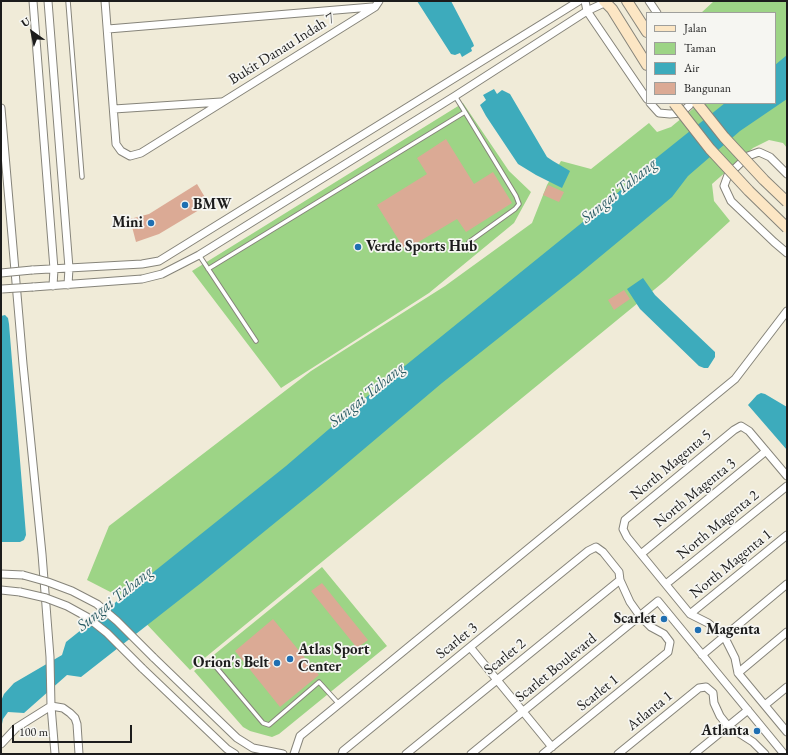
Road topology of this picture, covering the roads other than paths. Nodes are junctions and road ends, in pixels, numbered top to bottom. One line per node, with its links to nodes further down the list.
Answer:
1 (33, 1): 34 (street)
2 (48, 1): 33 (street)
3 (68, 1): 27 (lane)
4 (105, 1): 13 (street)
5 (579, 1): 33 (street)
6 (585, 1): 11 (street)
7 (627, 1): 14 (main road)
8 (649, 1): 12 (street)
9 (377, 4): 13 (street); 18 (street, Bukit Danau Indah 7)
10 (607, 4): 11 (street); 15 (main road)
11 (587, 11): 16 (street); 17 (street)
12 (656, 12)
13 (108, 29): 24 (street)
14 (646, 30)
15 (646, 63)
16 (456, 96): 25 (lane); 32 (street)
17 (646, 98)
18 (223, 102): 24 (street, Bukit Danau Indah 7); 24 (street, Bukit Danau Indah 7)
19 (651, 104): 21 (street)
20 (675, 104): 29 (main road, bridge)
21 (691, 104)
22 (698, 104): 28 (main road, bridge)
23 (1, 108): 64 (street)
24 (114, 109)
25 (465, 112): 30 (lane); 35 (lane)
26 (787, 174): 31 (street)
27 (82, 177)
28 (787, 202)
29 (787, 228)
30 (469, 242)
31 (787, 253)
32 (199, 255): 35 (lane); 37 (street)
33 (69, 268): 34 (street); 37 (street)
34 (54, 269): 36 (street, bridge); 38 (street)
35 (208, 269): 41 (lane)
36 (1, 272)
37 (68, 285): 38 (street)
38 (53, 286): 39 (street, bridge)
39 (2, 289)
40 (787, 311): 62 (street)
41 (256, 341)
42 (766, 451): 43 (street); 46 (street, North Magenta 3); 46 (street, North Magenta 5)
43 (787, 476)
44 (787, 486): 49 (street, North Magenta 2)
45 (787, 535): 52 (street, North Magenta 1)
46 (641, 554): 49 (street)
47 (1, 574): 75 (street, bridge)
48 (620, 580): 53 (street); 56 (street, Scarlet 3); 60 (street, Scarlet 2)
49 (666, 584): 52 (street)
50 (787, 584): 55 (street)
51 (1, 590): 74 (street, bridge)
52 (690, 614): 55 (street)
53 (640, 616): 57 (street, Scarlet Boulevard); 66 (street, Scarlet Boulevard); 70 (street, Scarlet 1)
54 (787, 632): 59 (street)
55 (724, 636): 57 (street); 59 (street)
56 (470, 647): 60 (street); 71 (street, Scarlet 3)
57 (702, 655): 65 (street)
58 (211, 661): 62 (lane)
59 (738, 673): 63 (street)
60 (497, 680): 66 (street); 77 (street, Scarlet 2)
61 (787, 687): 63 (street)
62 (339, 704): 76 (street)
63 (765, 705): 68 (street)
64 (51, 706): 69 (street); 72 (street); 73 (street)
65 (748, 710): 67 (street); 83 (street)
66 (523, 712): 70 (street); 78 (street, Scarlet Boulevard)
67 (728, 726): 80 (street, Atlanta 1); 81 (street); 82 (street)
68 (787, 732)
69 (1, 744)
70 (552, 747): 79 (street, Scarlet 1)
71 (343, 752)
72 (55, 754)
73 (79, 754)
74 (235, 754)
75 (283, 754)
76 (294, 754)
77 (406, 754)
78 (471, 754)
79 (543, 754)
80 (618, 754)
81 (694, 754)
82 (766, 754)
83 (784, 754)

